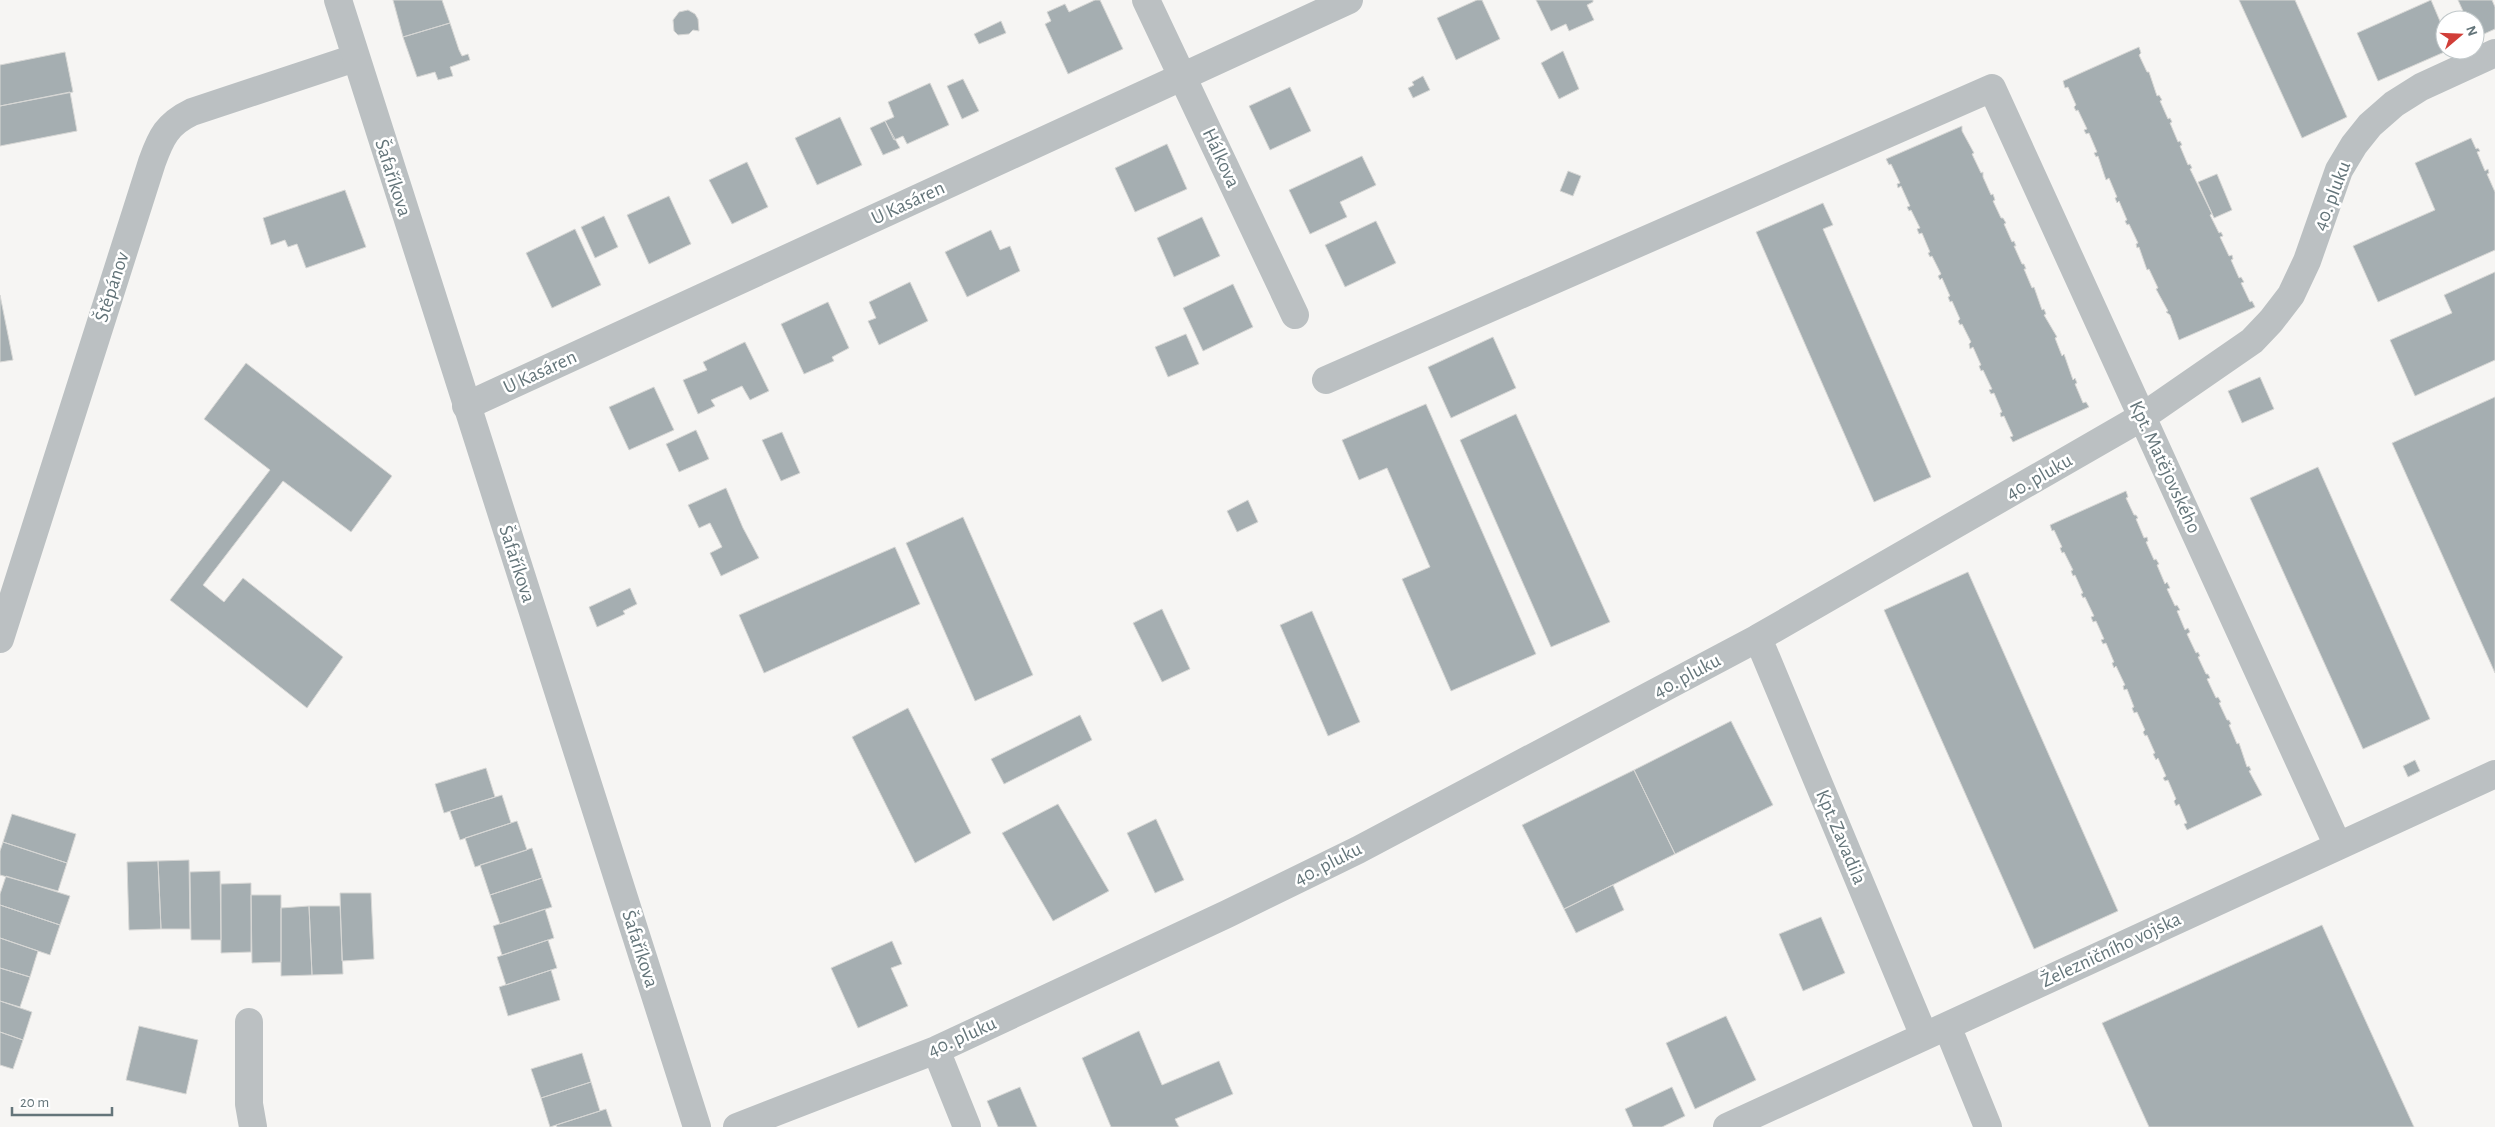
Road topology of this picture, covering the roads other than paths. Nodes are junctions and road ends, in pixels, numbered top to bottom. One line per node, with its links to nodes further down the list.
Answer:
1 (338, 0): 5 (street, Šafaříkova)
2 (1146, 0): 6 (street, Hálkova)
3 (1349, 0): 6 (street, U Kasáren)
4 (2495, 52): 10 (street, 40. pluku)
5 (355, 58): 9 (street, Šafaříkova); 12 (street, Štěpánov)
6 (1182, 77): 7 (street, Hálkova); 9 (street, U Kasáren)
7 (1295, 315)
8 (1326, 380): 10 (street, Kpt. Matějovského)
9 (466, 406): 19 (street, Šafaříkova)
10 (2142, 417): 11 (street, 40. pluku); 14 (street, Kpt. Matějovského)
11 (1758, 638): 16 (street, Kpt. Zavadila); 17 (street, 40. pluku)
12 (0, 639)
13 (2495, 774): 14 (street, Železničního vojska)
14 (2338, 846): 16 (street, Železničního vojska)
15 (249, 1022): 18 (street)
16 (1935, 1031): 22 (street, Železničního vojska); 23 (street, Kpt. Zavadila)
17 (936, 1050): 20 (street, 40. pluku); 21 (street)
18 (253, 1127)
19 (697, 1127)
20 (737, 1127)
21 (967, 1127)
22 (1727, 1127)
23 (1988, 1127)

